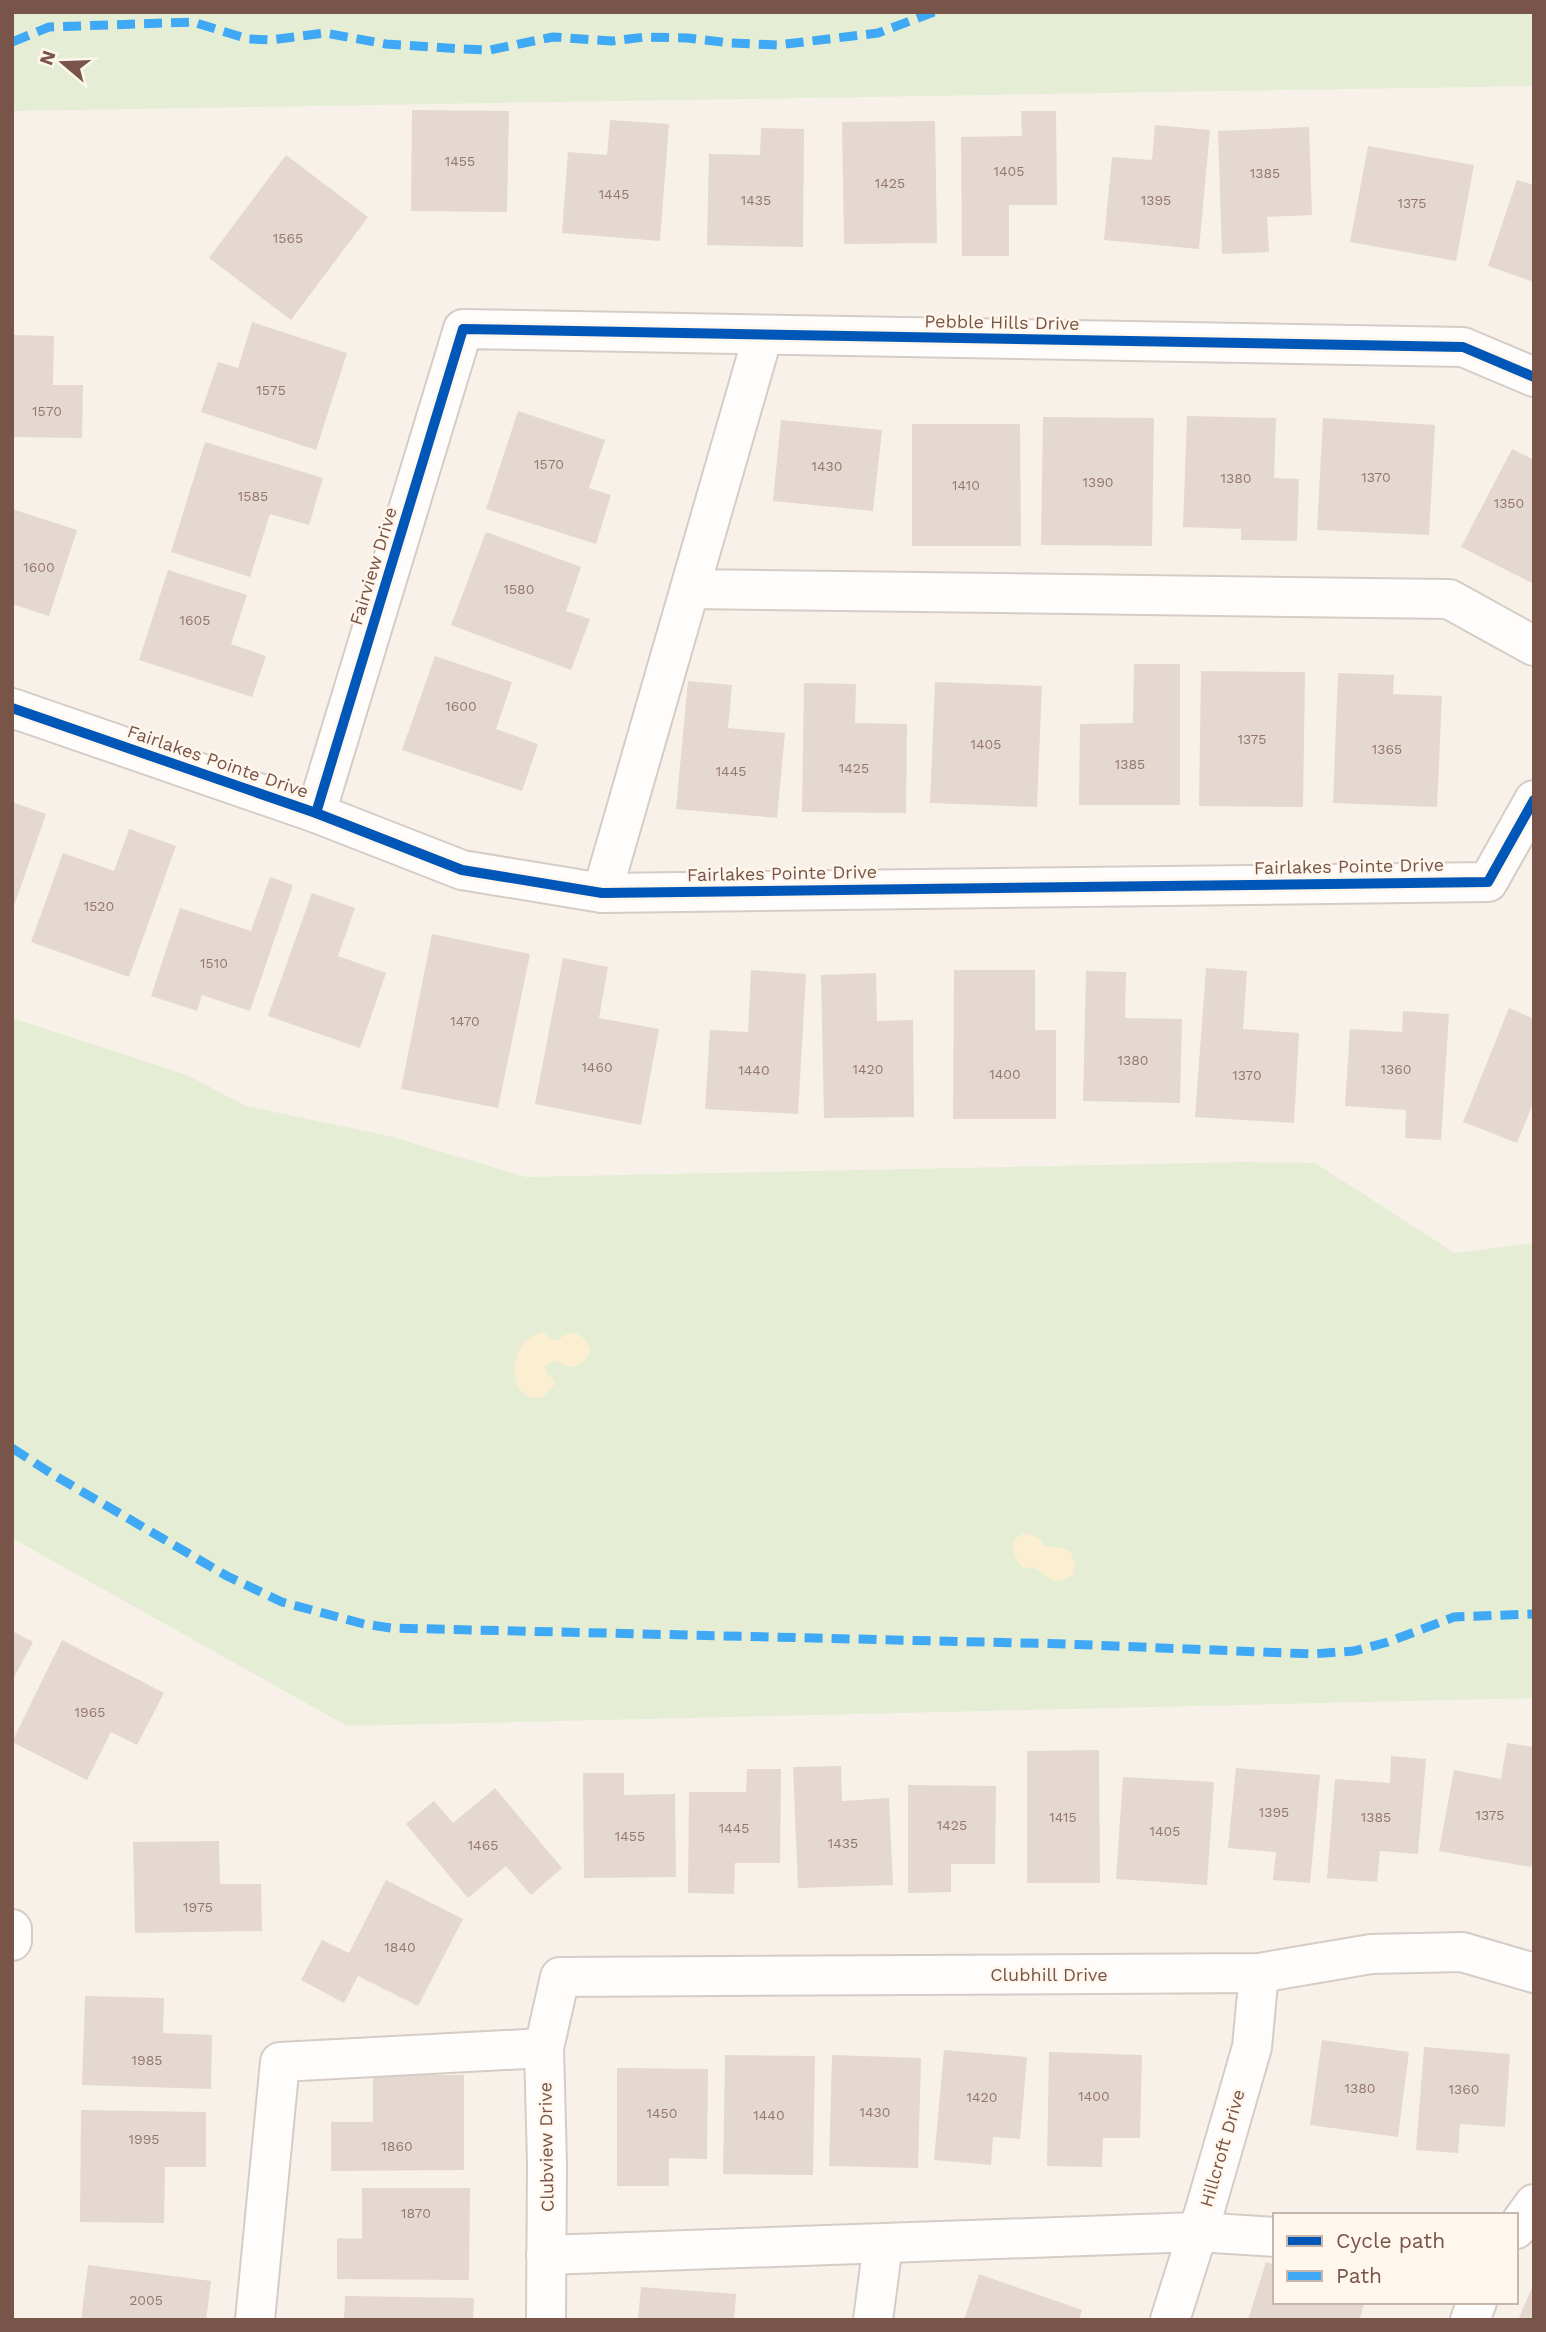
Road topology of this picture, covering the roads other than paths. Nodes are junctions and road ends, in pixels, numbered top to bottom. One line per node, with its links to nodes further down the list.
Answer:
1 (463, 329): 2 (street, Pebble Hills Drive); 8 (street, Fairview Drive)
2 (763, 335): 3 (street, Pebble Hills Drive); 4 (street)
3 (1534, 377)
4 (690, 589): 5 (street); 9 (street)
5 (1534, 646)
6 (12, 708): 8 (street, Fairlakes Pointe Drive)
7 (1534, 800): 9 (street, Fairlakes Pointe Drive)
8 (316, 813): 9 (street, Fairlakes Pointe Drive)
9 (602, 893)
10 (12, 1929): 11 (street)
11 (12, 1941)
12 (1259, 1973): 13 (street, Clubhill Drive); 14 (street, Clubhill Drive); 18 (street, Hillcroft Drive)
13 (1534, 1973)
14 (560, 1977): 15 (street, Clubview Drive)
15 (544, 2049): 21 (street, Clubview Drive); 22 (street)
16 (1534, 2204): 17 (street)
17 (1518, 2226)
18 (1197, 2232): 19 (street); 20 (street); 25 (street, Hillcroft Drive)
19 (1273, 2237)
20 (883, 2244): 21 (street); 24 (street)
21 (546, 2255): 23 (street, Clubview Drive)
22 (255, 2320)
23 (546, 2320)
24 (873, 2320)
25 (1170, 2320)

